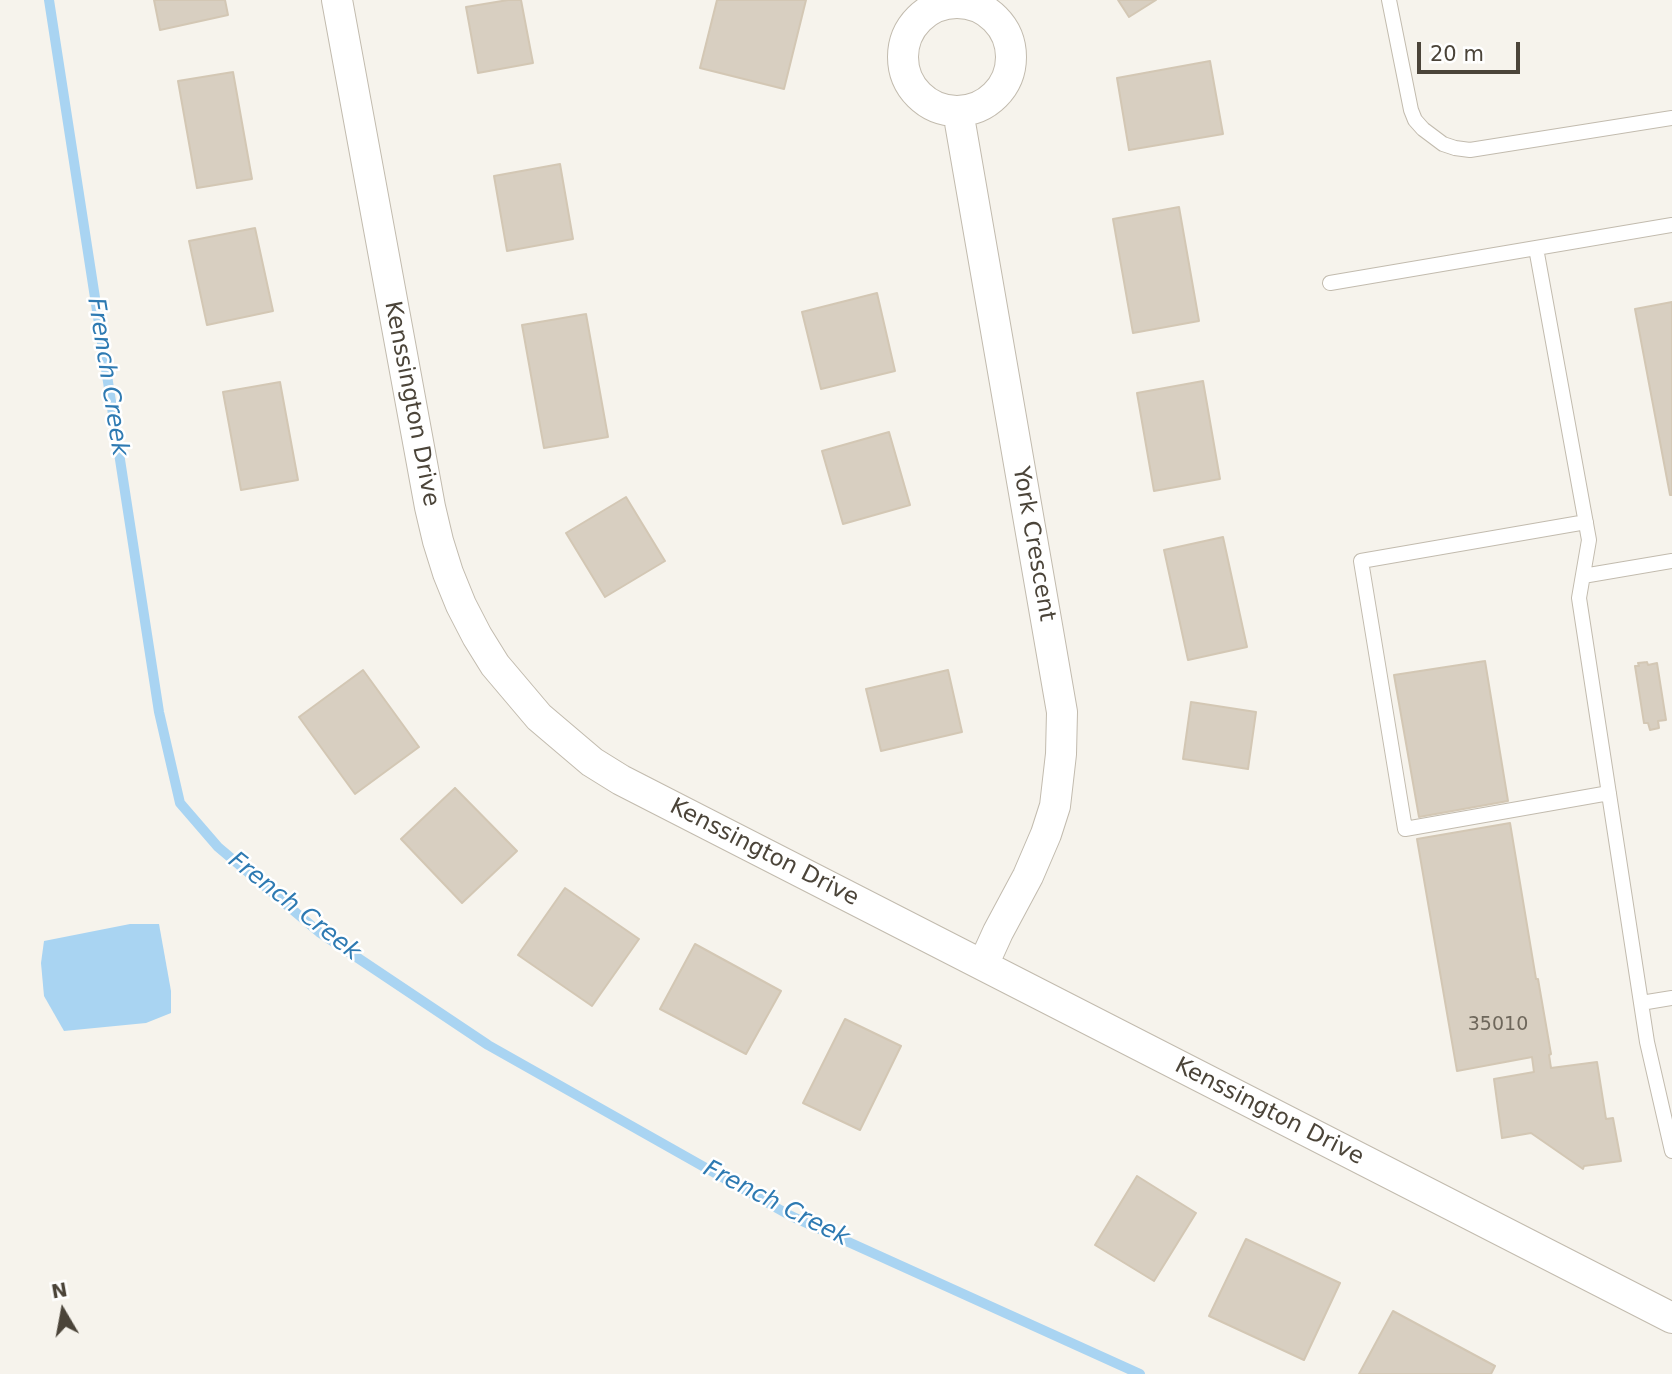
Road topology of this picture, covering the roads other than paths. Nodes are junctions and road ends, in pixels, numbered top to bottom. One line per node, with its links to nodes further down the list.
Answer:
1 (337, 0): 12 (street, Kenssington Drive)
2 (1390, 0): 4 (lane)
3 (958, 111): 12 (street, York Crescent)
4 (1672, 118)
5 (1672, 225): 6 (lane)
6 (1536, 248): 7 (lane); 8 (lane)
7 (1330, 283)
8 (1586, 522): 10 (lane); 11 (lane)
9 (1672, 561): 10 (lane)
10 (1583, 576): 11 (lane)
11 (1609, 793): 14 (lane)
12 (983, 965): 16 (street, Kenssington Drive)
13 (1672, 998): 14 (lane)
14 (1641, 1003): 15 (lane)
15 (1672, 1151)
16 (1672, 1318)

